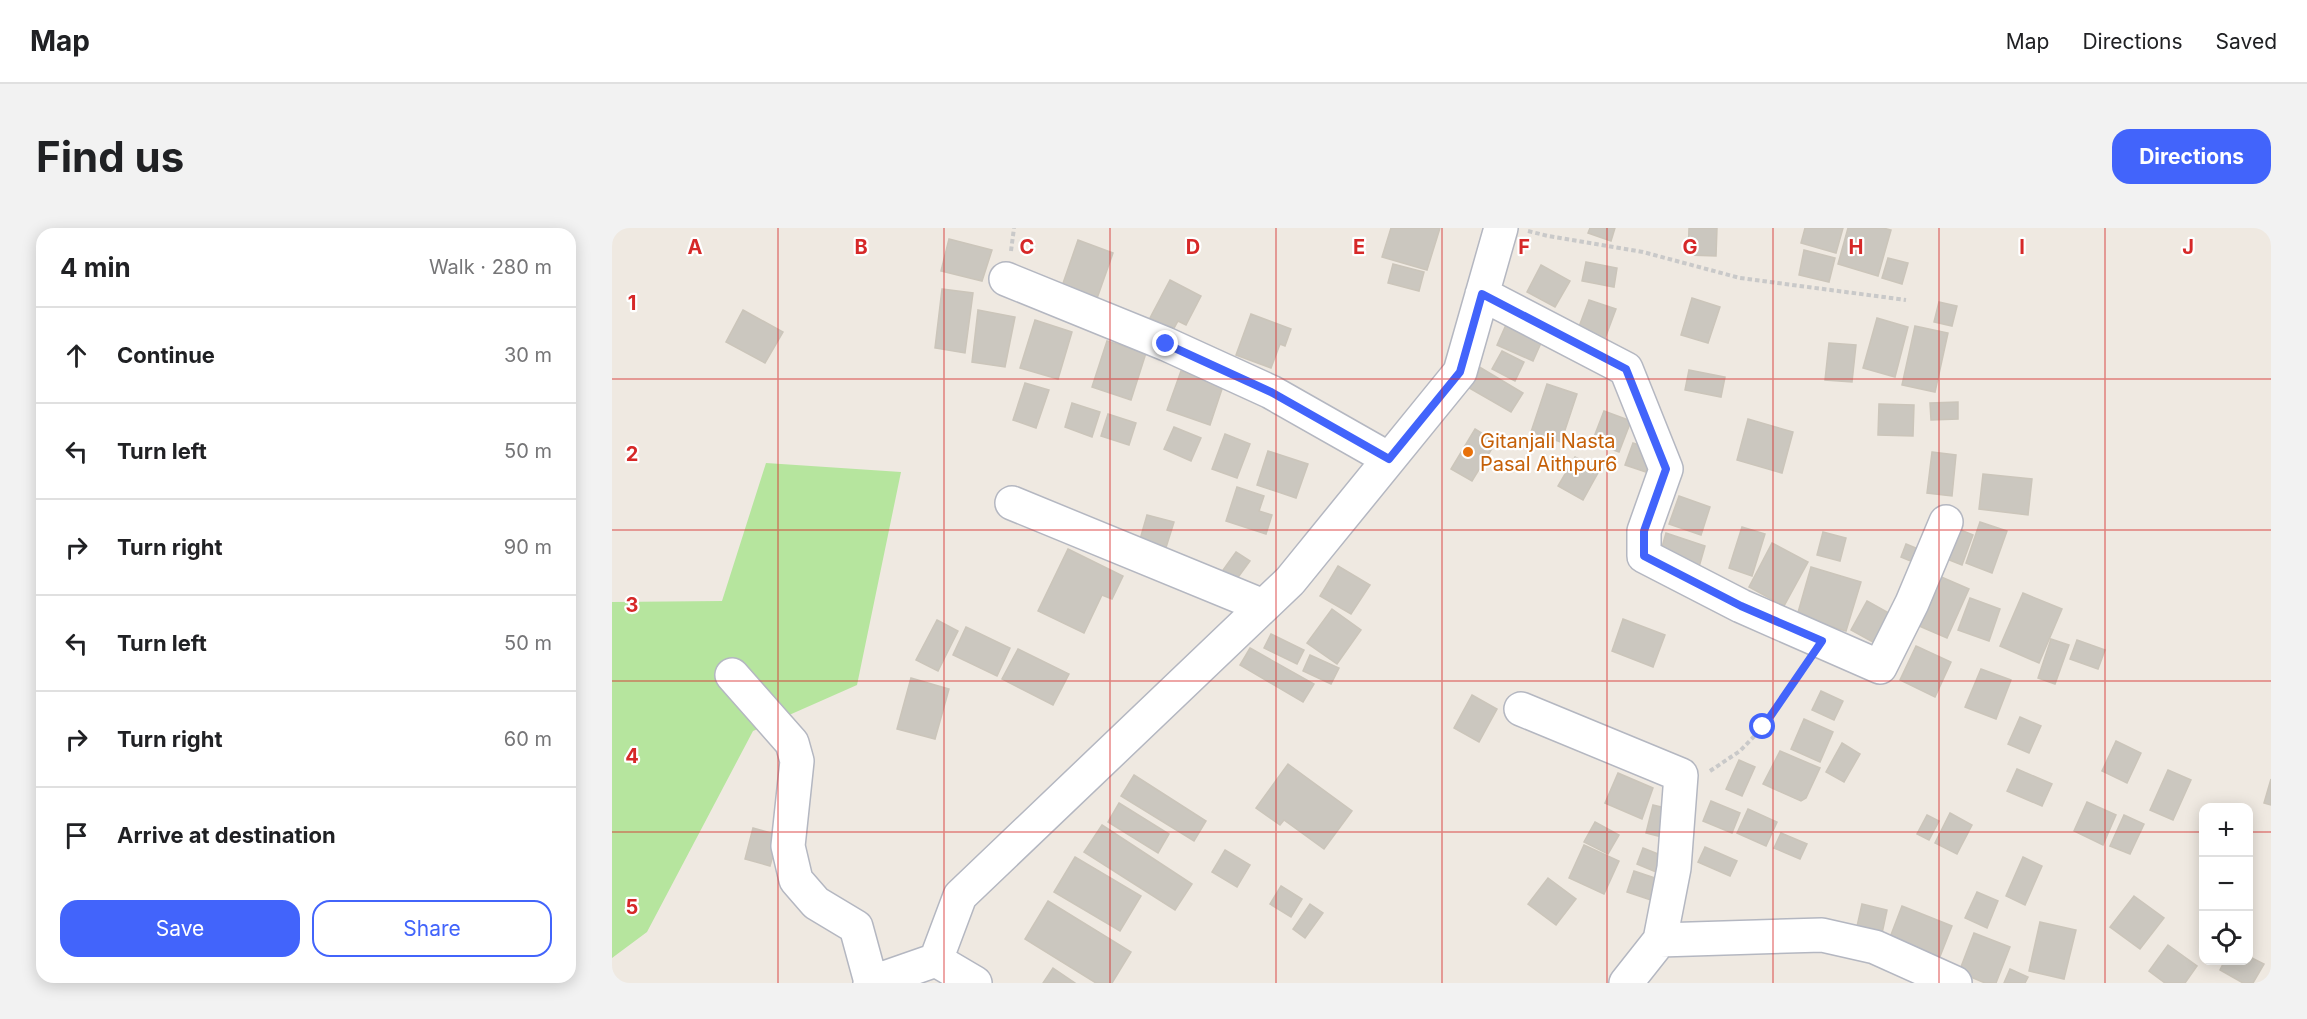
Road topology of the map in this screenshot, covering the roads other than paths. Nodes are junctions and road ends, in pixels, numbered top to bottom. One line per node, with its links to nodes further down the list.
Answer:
1 (1501, 228): 3 (street)
2 (1006, 279): 4 (street)
3 (1482, 294): 4 (street); 6 (street)
4 (1389, 459): 7 (street)
5 (1012, 503): 7 (street)
6 (1946, 522)
7 (1263, 606): 11 (street)
8 (732, 675): 12 (street)
9 (1521, 709): 10 (street)
10 (1660, 940): 14 (street); 15 (street)
11 (936, 960): 12 (street); 13 (street)
12 (870, 983)
13 (975, 983)
14 (1626, 983)
15 (1955, 983)

